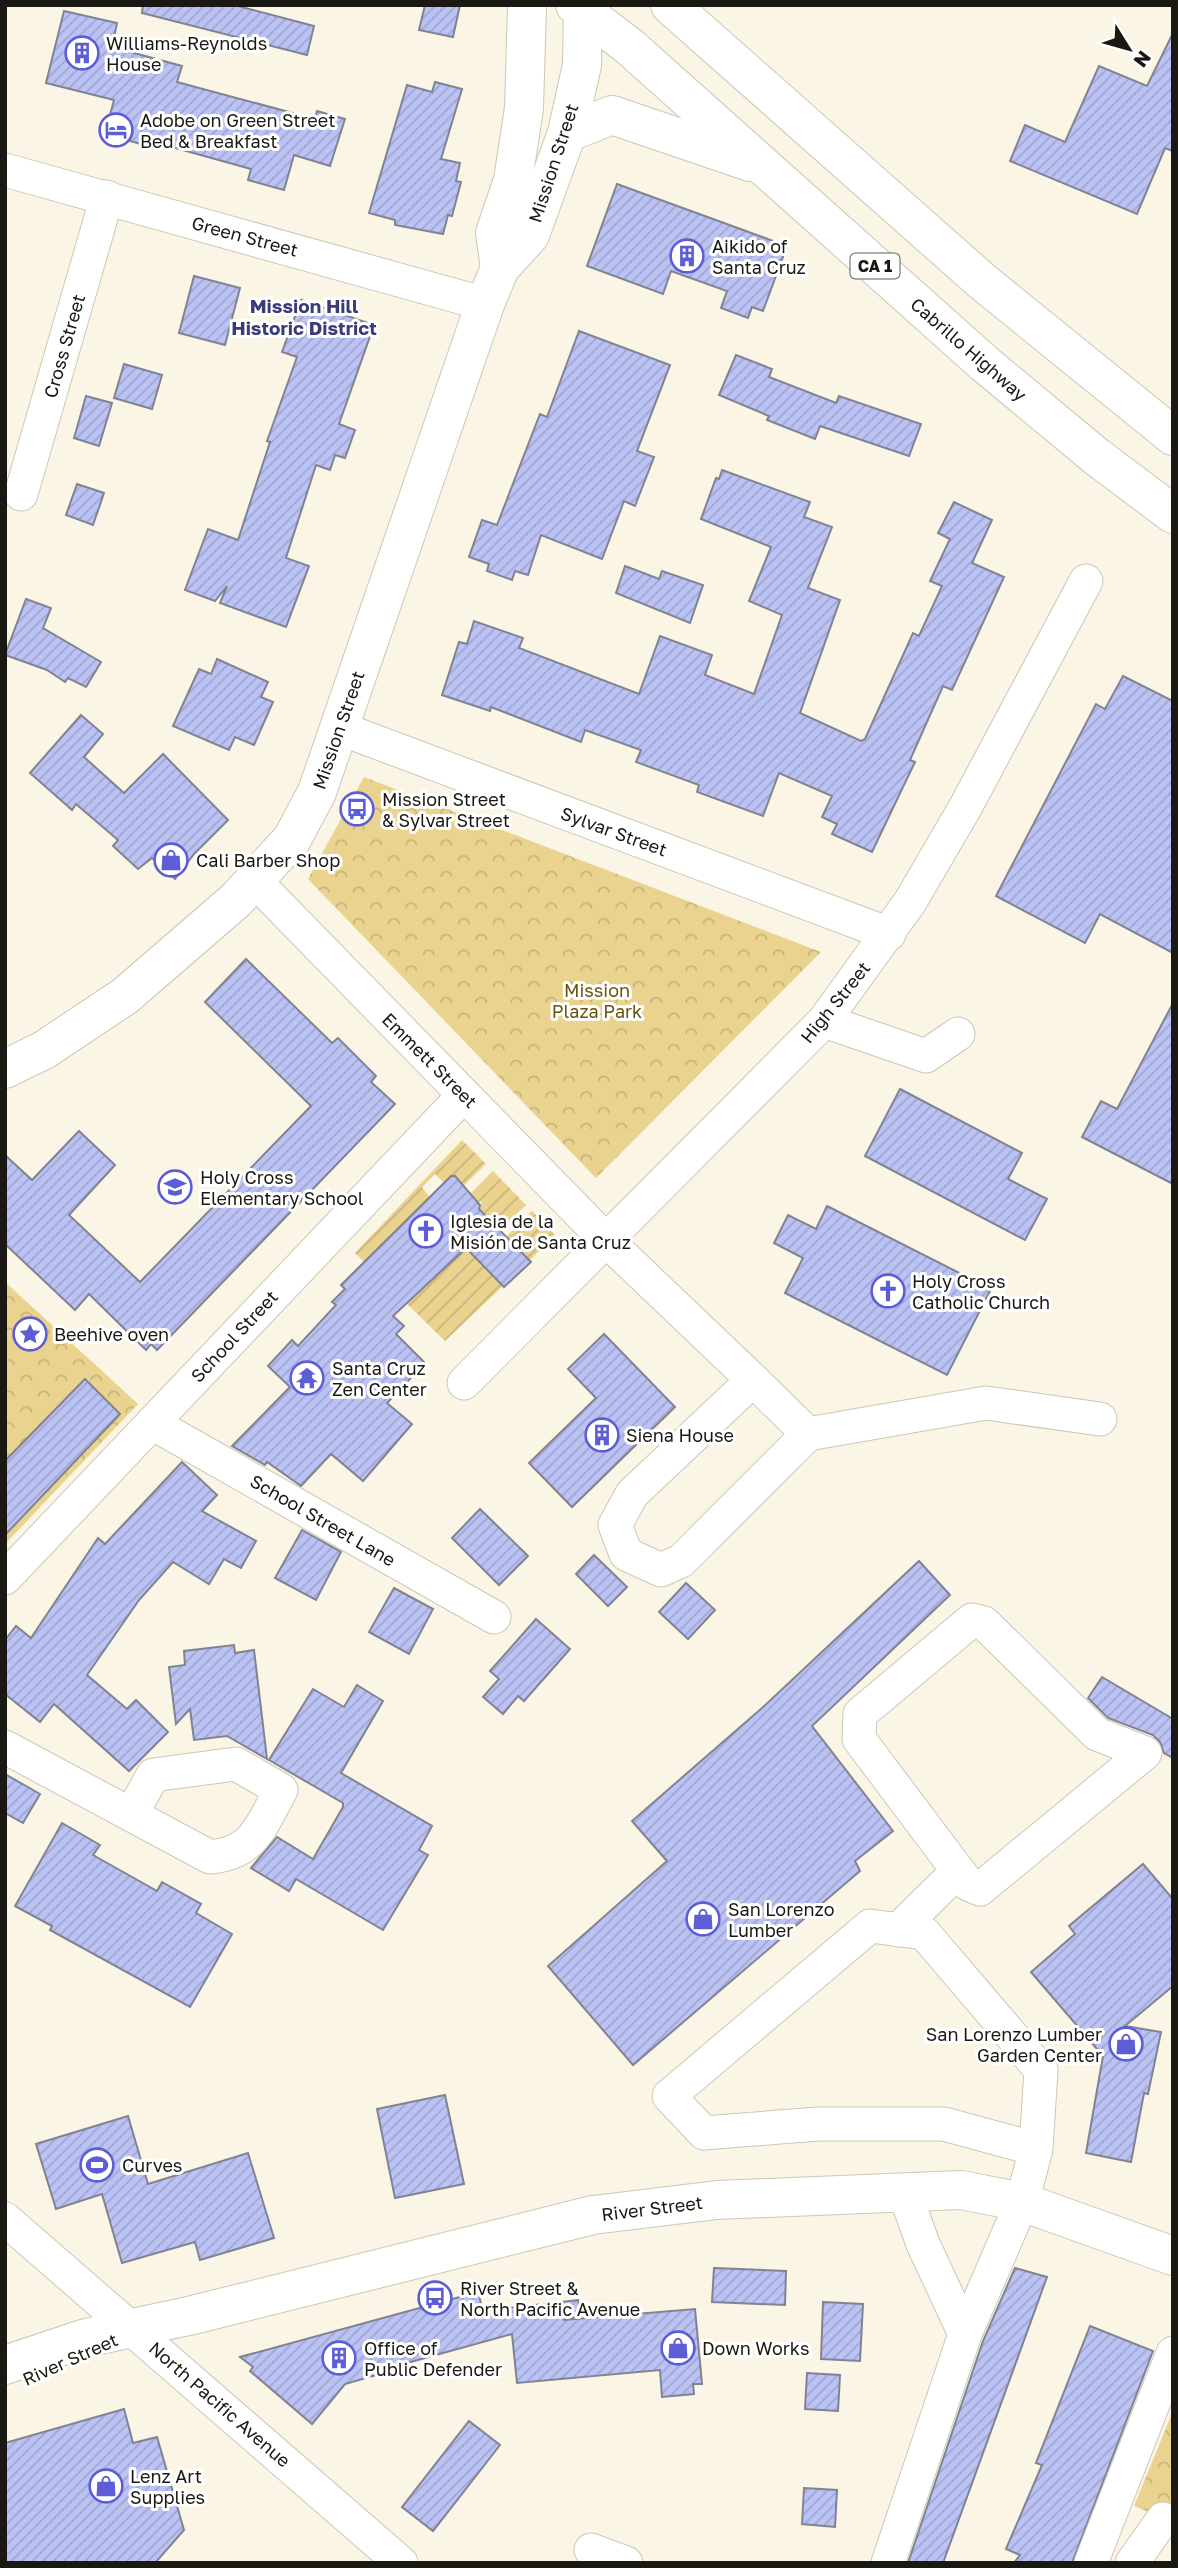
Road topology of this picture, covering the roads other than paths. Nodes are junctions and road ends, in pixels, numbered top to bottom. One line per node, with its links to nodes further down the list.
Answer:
1 (527, 5): 10 (main road, Mission Street)
2 (670, 5): 5 (main road)
3 (688, 5): 5 (main road)
4 (580, 7): 6 (main road, Mission Street); 7 (main road, Cabrillo Highway / CA 1)
5 (708, 39): 12 (main road)
6 (567, 133): 7 (main road); 10 (main road, Mission Street)
7 (766, 168): 14 (main road, Cabrillo Highway / CA 1)
8 (5, 170): 9 (street, Green Street)
9 (107, 197): 11 (street, Green Street); 13 (street, Cross Street)
10 (500, 268): 11 (main road, Mission Street)
11 (485, 304): 16 (main road, Mission Street)
12 (1173, 436)
13 (22, 495)
14 (1173, 514)
15 (1086, 581): 18 (street, High Street)
16 (339, 728): 17 (main road, Mission Street); 18 (street, Sylvar Street)
17 (256, 881): 21 (main road, Mission Street); 22 (street, Emmett Street)
18 (889, 934): 19 (street, High Street)
19 (824, 1021): 20 (street); 23 (street, High Street)
20 (958, 1034)
21 (5, 1069)
22 (464, 1095): 23 (street, Emmett Street); 27 (street, School Street)
23 (605, 1239): 24 (street, Emmett Street); 25 (street, High Street)
24 (752, 1380): 28 (street, Emmett Street); 28 (street)
25 (464, 1383)
26 (1100, 1419): 28 (street)
27 (152, 1423): 29 (street, School Street); 30 (street, School Street Lane)
28 (808, 1434)
29 (5, 1578)
30 (494, 1617)
31 (5, 1747): 32 (street)
32 (132, 1813)
33 (958, 1871): 33 (street); 34 (street)
34 (898, 1930): 35 (street); 35 (street)
35 (1036, 2149): 37 (street)
36 (904, 2191): 37 (main road, River Street); 40 (main road, River Street); 41 (street)
37 (1022, 2202): 39 (main road, River Street); 41 (street)
38 (5, 2219): 40 (street, North Pacific Avenue)
39 (1173, 2256)
40 (135, 2329): 43 (main road, River Street); 44 (main road, River Street); 47 (street, North Pacific Avenue)
41 (965, 2334): 49 (street)
42 (1173, 2353): 50 (street)
43 (5, 2365)
44 (5, 2387)
45 (1163, 2519): 51 (street)
46 (592, 2550): 48 (street)
47 (401, 2563)
48 (626, 2563)
49 (888, 2563)
50 (1091, 2563)
51 (1132, 2563)

